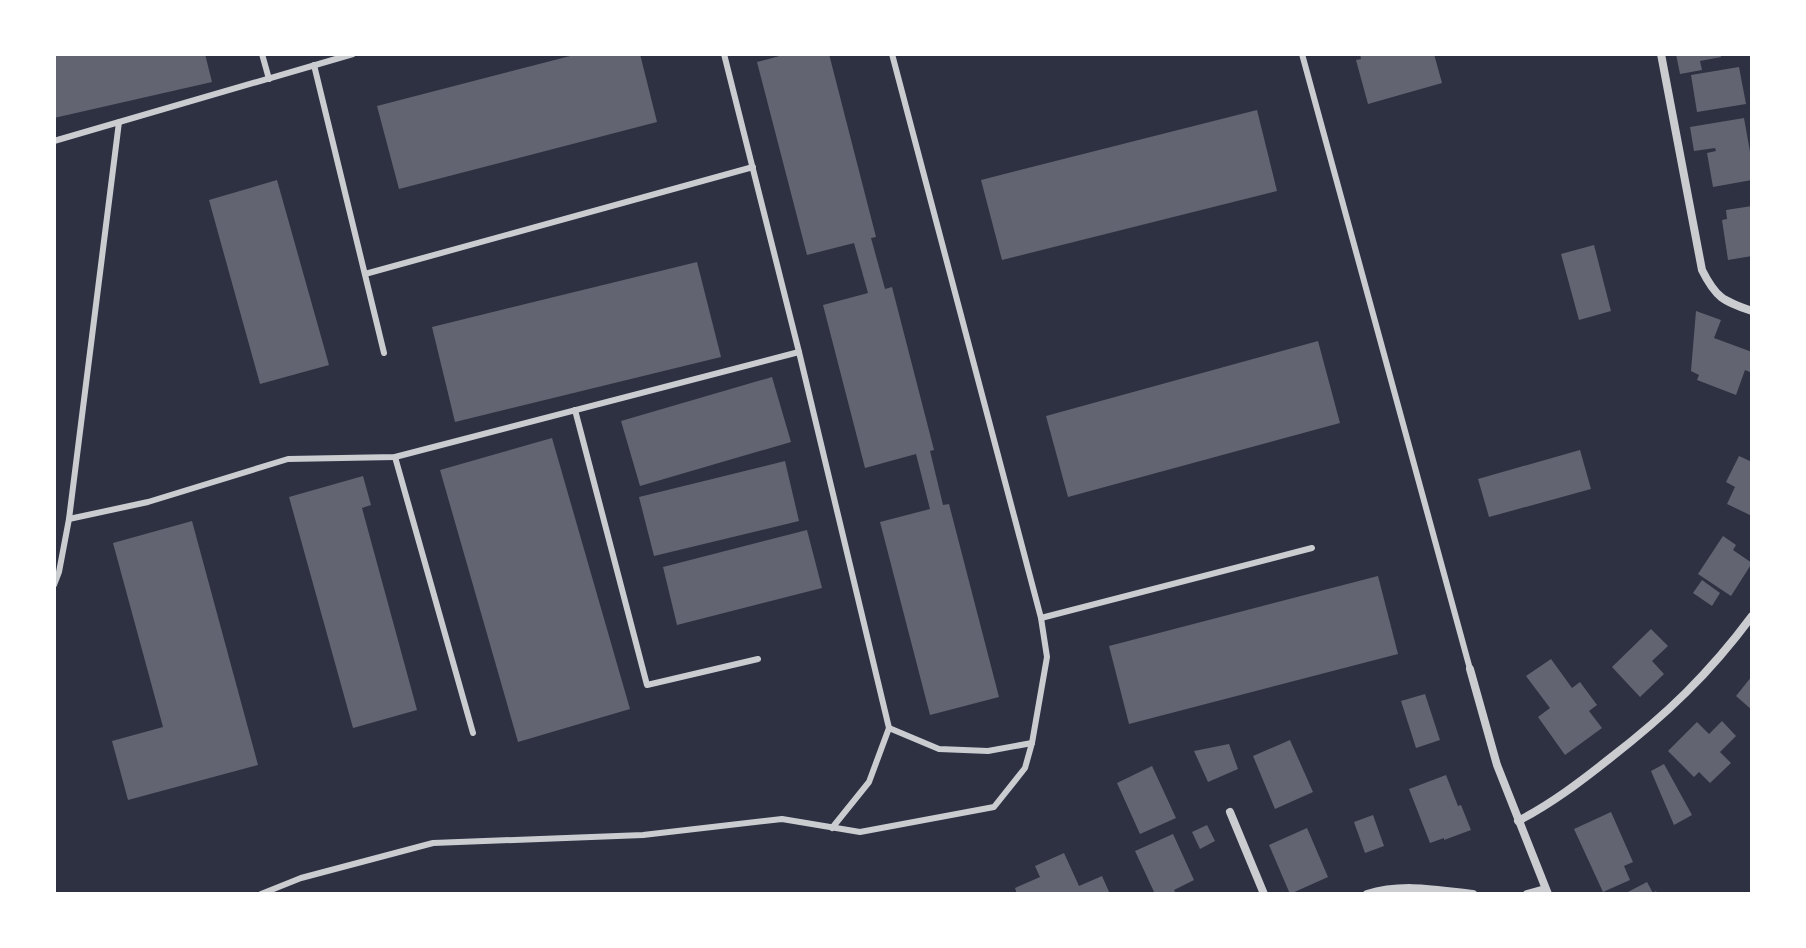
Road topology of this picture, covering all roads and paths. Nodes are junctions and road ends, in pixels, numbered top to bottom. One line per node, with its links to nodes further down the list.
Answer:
1 (262, 54): 8 (lane)
2 (353, 54): 7 (lane)
3 (724, 54): 11 (lane)
4 (892, 54): 22 (lane)
5 (1302, 54): 24 (lane)
6 (1661, 54): 13 (street)
7 (314, 65): 8 (lane); 12 (lane)
8 (269, 79): 9 (lane)
9 (119, 122): 10 (lane); 18 (lane)
10 (54, 141)
11 (753, 167): 12 (lane); 14 (lane)
12 (365, 274): 15 (lane)
13 (1752, 311)
14 (799, 352): 16 (lane); 25 (lane)
15 (384, 353)
16 (575, 410): 17 (lane); 23 (lane)
17 (395, 457): 18 (lane); 26 (lane)
18 (69, 519): 20 (lane)
19 (1312, 548): 22 (lane)
20 (54, 585)
21 (1752, 616): 29 (street)
22 (1041, 618): 27 (lane)
23 (758, 659)
24 (1470, 669): 29 (street)
25 (889, 728): 27 (lane); 30 (lane)
26 (473, 733)
27 (1032, 743): 30 (lane)
28 (1230, 812): 33 (street)
29 (1518, 821): 31 (street)
30 (832, 828): 32 (lane)
31 (1546, 891): 36 (street)
32 (261, 894)
33 (1264, 894)
34 (1367, 894): 35 (street)
35 (1473, 894)
36 (1527, 894)

